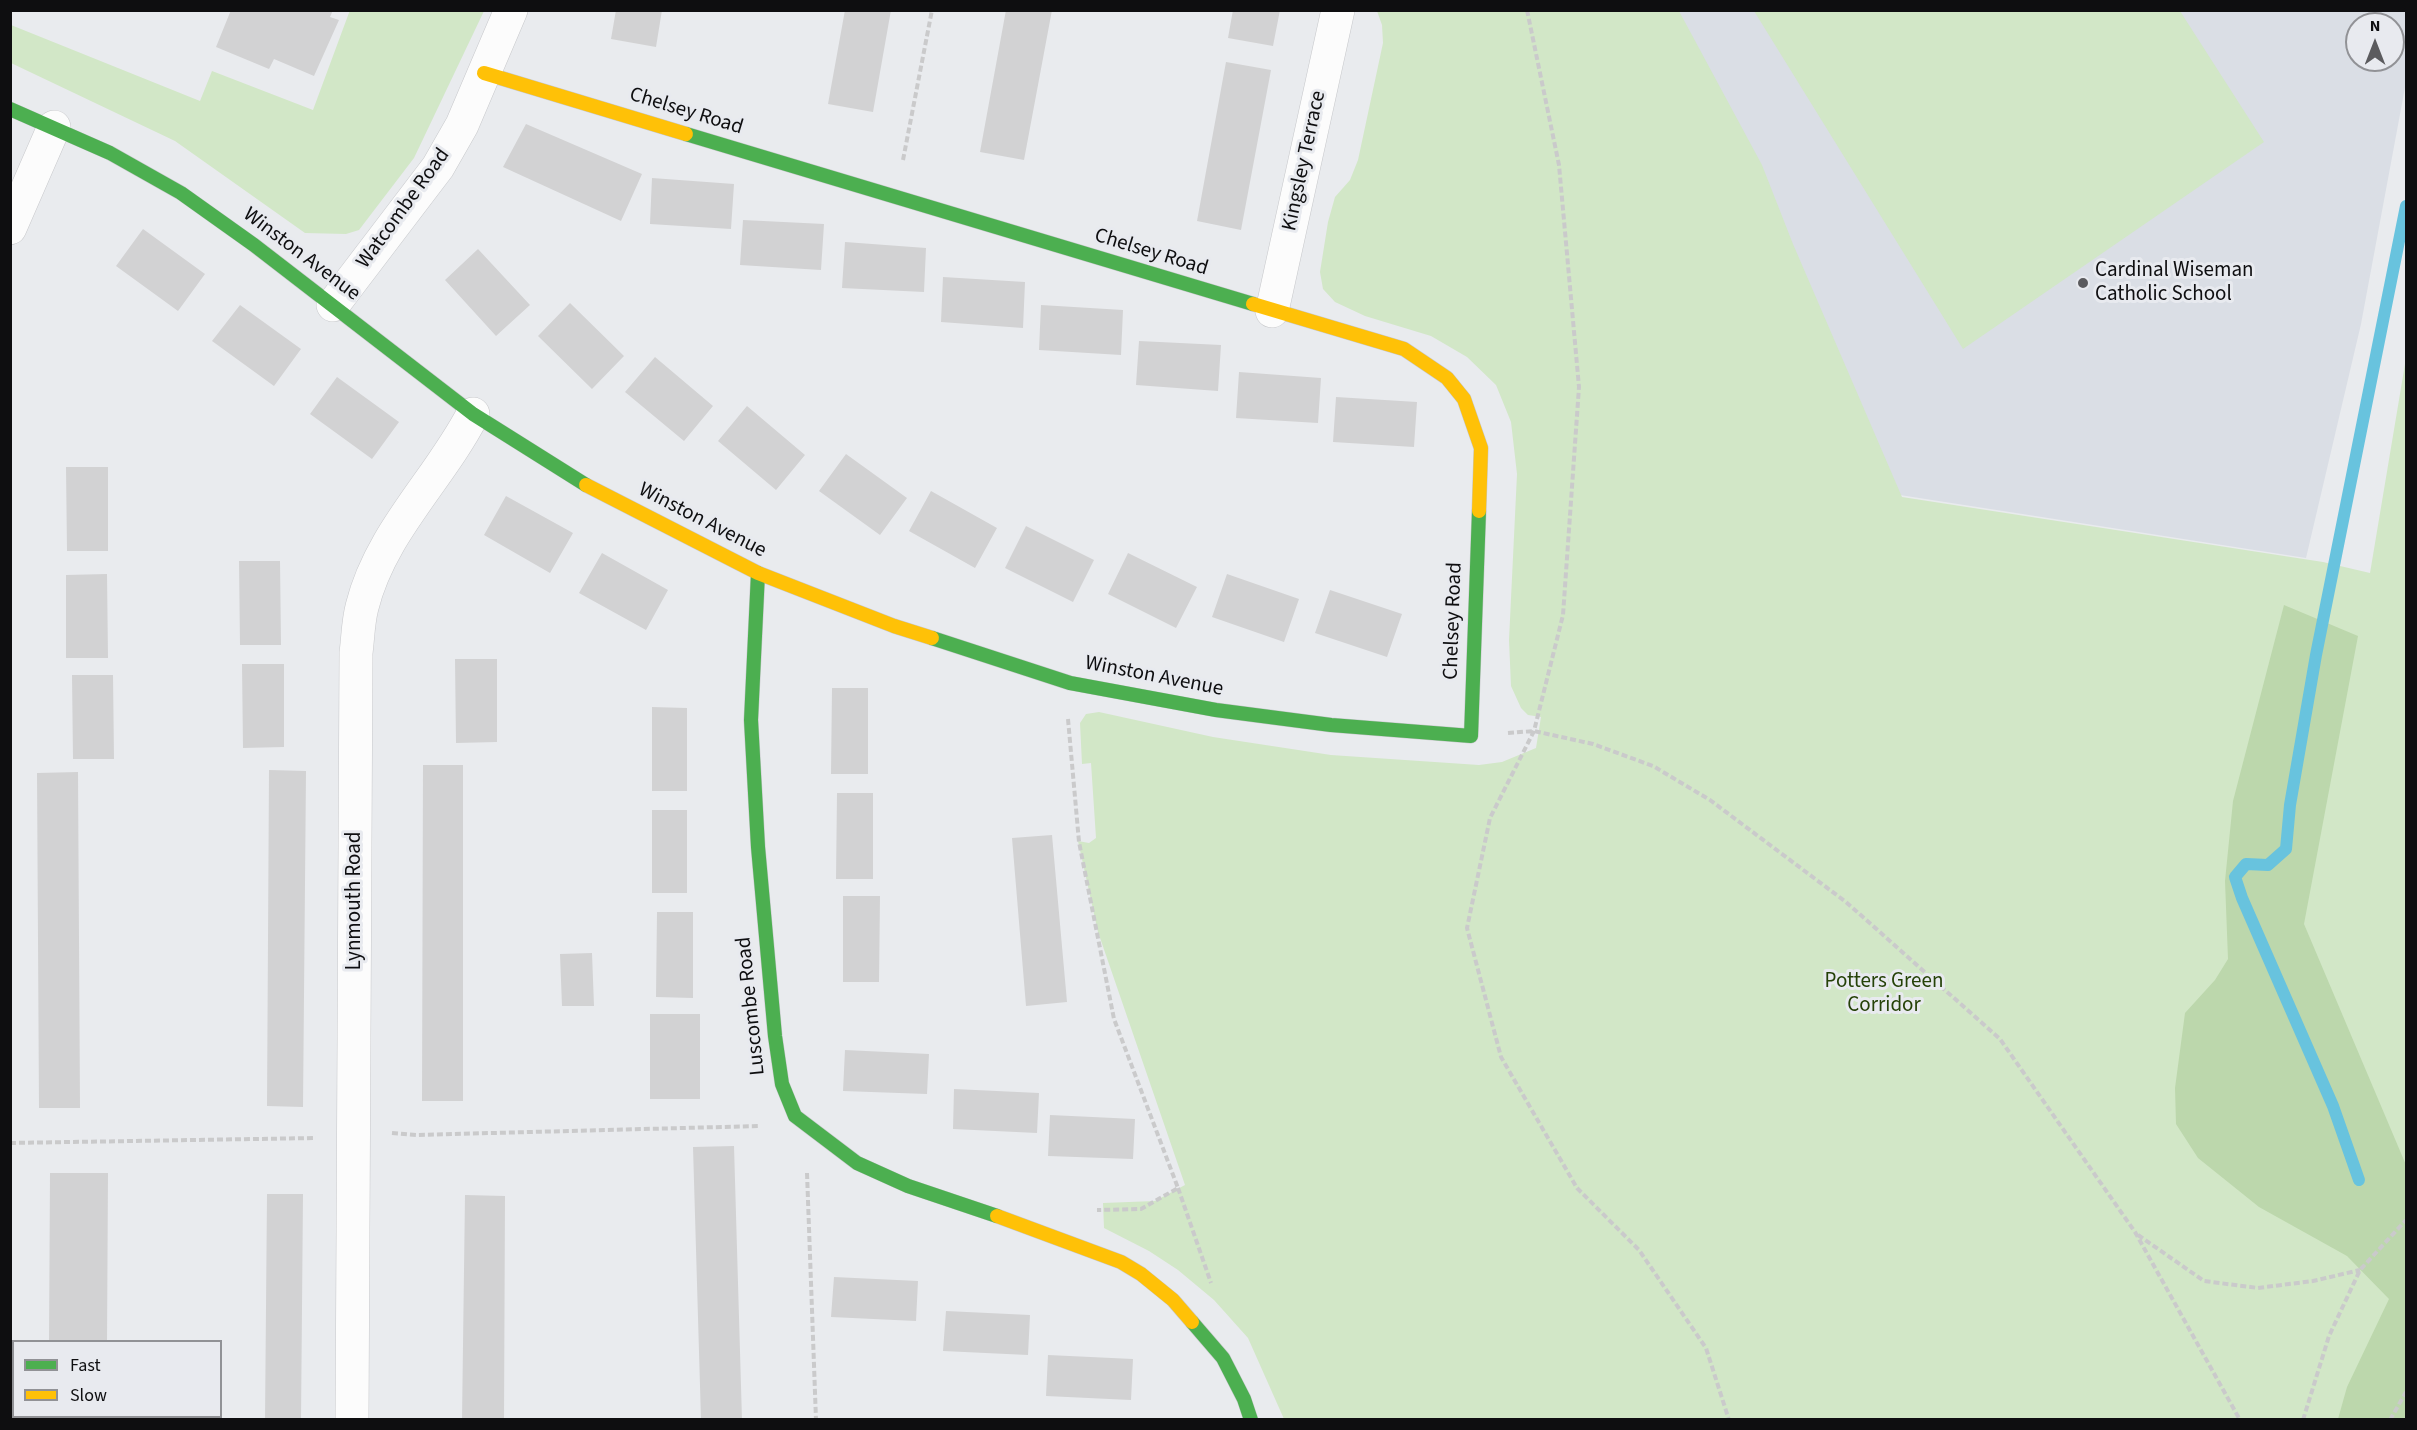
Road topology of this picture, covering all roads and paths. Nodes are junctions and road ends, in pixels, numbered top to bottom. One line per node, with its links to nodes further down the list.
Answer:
1 (511, 10): 5 (street, Watcombe Road)
2 (932, 10): 8 (path)
3 (1338, 10): 11 (street, Kingsley Terrace)
4 (1527, 10): 15 (path)
5 (484, 73): 8 (street, Chelsey Road); 10 (street, Watcombe Road)
6 (10, 109): 7 (street, Winston Avenue)
7 (54, 127): 9 (street); 10 (street, Winston Avenue)
8 (890, 195): 11 (street, Chelsey Road)
9 (10, 228)
10 (333, 305): 12 (street, Winston Avenue)
11 (1272, 311): 16 (street, Chelsey Road)
12 (473, 414): 13 (street, Winston Avenue); 18 (street, Lynmouth Road)
13 (758, 573): 14 (street, Winston Avenue); 17 (street, Luscombe Road)
14 (1070, 683): 16 (street, Winston Avenue); 20 (path)
15 (1534, 732): 16 (path); 22 (path); 30 (path)
16 (1471, 736)
17 (808, 1127): 18 (path); 23 (street, Luscombe Road); 28 (path)
18 (354, 1134): 19 (path); 27 (street, Lynmouth Road)
19 (10, 1143)
20 (1178, 1188): 23 (path); 25 (path)
21 (2406, 1220): 24 (path)
22 (2135, 1232): 24 (path); 31 (path)
23 (1069, 1243): 25 (street, Luscombe Road)
24 (2360, 1270): 32 (path)
25 (1202, 1331): 29 (street, Luscombe Road)
26 (2406, 1392): 33 (path)
27 (352, 1419)
28 (816, 1419)
29 (1251, 1419)
30 (1729, 1419)
31 (2240, 1419)
32 (2303, 1419)
33 (2391, 1419)

